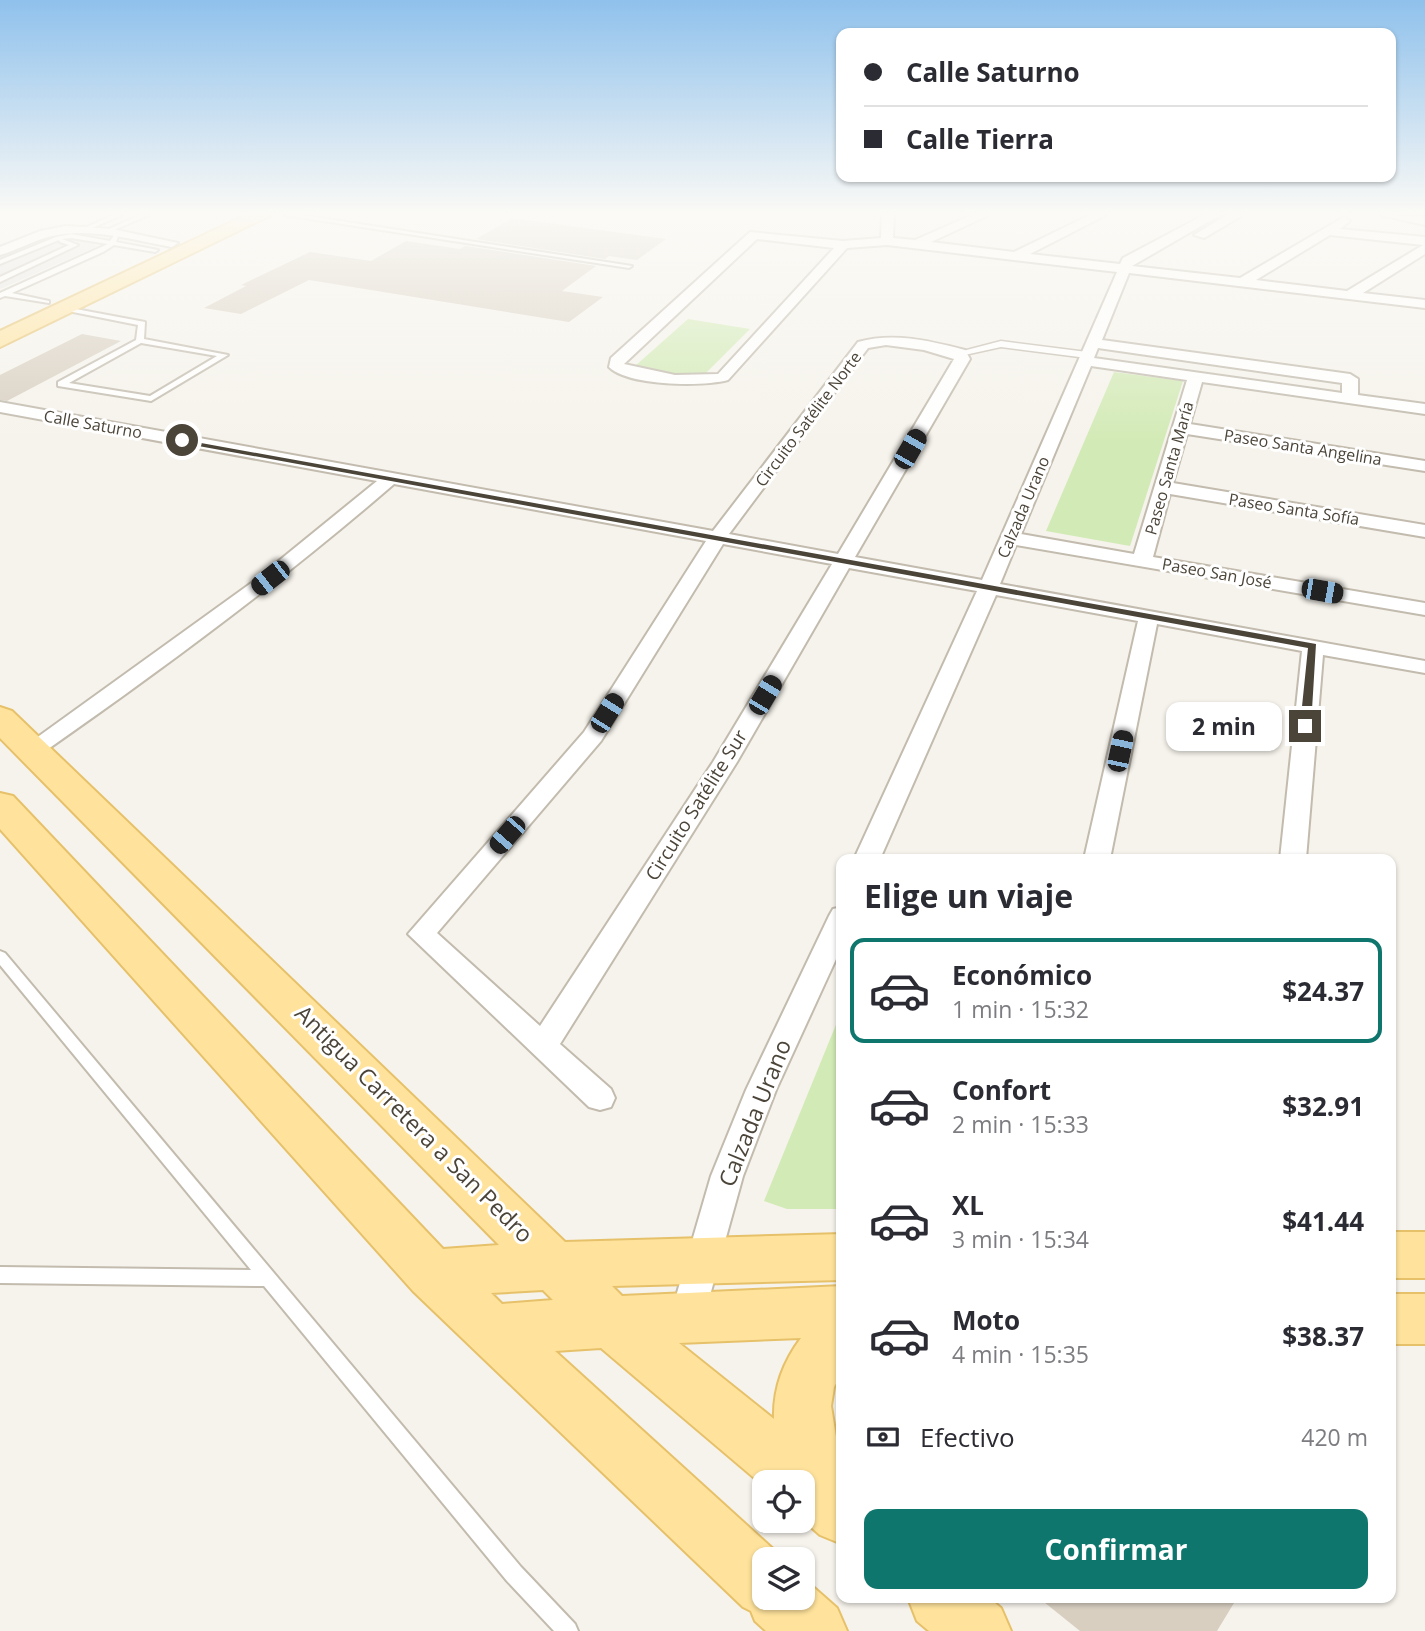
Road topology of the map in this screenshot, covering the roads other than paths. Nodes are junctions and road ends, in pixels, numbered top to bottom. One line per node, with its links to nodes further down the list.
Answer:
1 (81, 291): 11 (main road)
2 (96, 291): 11 (main road)
3 (693, 291): 4 (street)
4 (802, 291)
5 (1115, 291): 16 (street, Calzada Urano)
6 (1315, 291): 9 (street)
7 (1356, 291): 9 (street)
8 (2, 295): 11 (lane)
9 (1350, 295): 10 (street)
10 (1425, 304)
11 (56, 305): 12 (main road); 13 (main road); 14 (lane)
12 (0, 323)
13 (0, 340)
14 (140, 341): 14 (lane)
15 (960, 352): 16 (street, Circuito Satélite Norte); 26 (street, Circuito Satélite Norte); 29 (street)
16 (1088, 353): 17 (street); 18 (street); 27 (street, Calzada Urano)
17 (1196, 376): 18 (street); 21 (street, Paseo Santa María)
18 (1350, 399): 20 (street)
19 (0, 407): 23 (street, Calle Saturno)
20 (1425, 409)
21 (1181, 428): 22 (street, Paseo Santa Angelina); 24 (street, Paseo Santa María)
22 (1425, 466)
23 (390, 478): 26 (street, Calle Saturno); 36 (street)
24 (1163, 487): 25 (street, Paseo Santa Sofía); 28 (street, Paseo Santa María)
25 (1425, 531)
26 (718, 537): 29 (street, Calle Saturno); 43 (street)
27 (1010, 538): 28 (street, Paseo San José); 30 (street, Calzada Urano)
28 (1142, 560): 31 (street, Paseo San José)
29 (844, 561): 30 (street, Calle Saturno); 43 (street, Circuito Satélite Sur)
30 (989, 587): 32 (street, Calle Saturno); 38 (street, Calzada Urano)
31 (1425, 609)
32 (1149, 617): 33 (street, Calle Saturno); 39 (street)
33 (1313, 646): 34 (street, Calle Saturno); 40 (street)
34 (1425, 667)
35 (0, 718): 36 (main road, Antigua Carretera a San Pedro)
36 (33, 749): 49 (main road, Antigua Carretera a San Pedro)
37 (0, 804): 50 (main road)
38 (869, 854)
39 (1098, 854)
40 (1293, 854)
41 (834, 955): 48 (street, Calzada Urano)
42 (0, 956): 52 (lane)
43 (543, 1046): 44 (street)
44 (600, 1098)
45 (1396, 1255): 46 (main road)
46 (1425, 1255)
47 (836, 1257): 48 (main road)
48 (702, 1258): 49 (main road); 54 (street, Calzada Urano)
49 (555, 1264): 50 (main road); 57 (main road, Antigua Carretera a San Pedro)
50 (432, 1274): 58 (main road)
51 (0, 1275): 52 (lane)
52 (268, 1278): 64 (lane)
53 (836, 1311): 54 (main road)
54 (687, 1317): 57 (main road)
55 (1396, 1319): 56 (main road)
56 (1425, 1319)
57 (610, 1321): 58 (main road); 60 (main road, Antigua Carretera a San Pedro)
58 (491, 1330): 61 (main road)
59 (836, 1341): 60 (main road)
60 (828, 1502)
61 (752, 1573)
62 (946, 1603): 66 (main road)
63 (791, 1610): 65 (main road)
64 (568, 1631)
65 (814, 1631)
66 (978, 1631)

